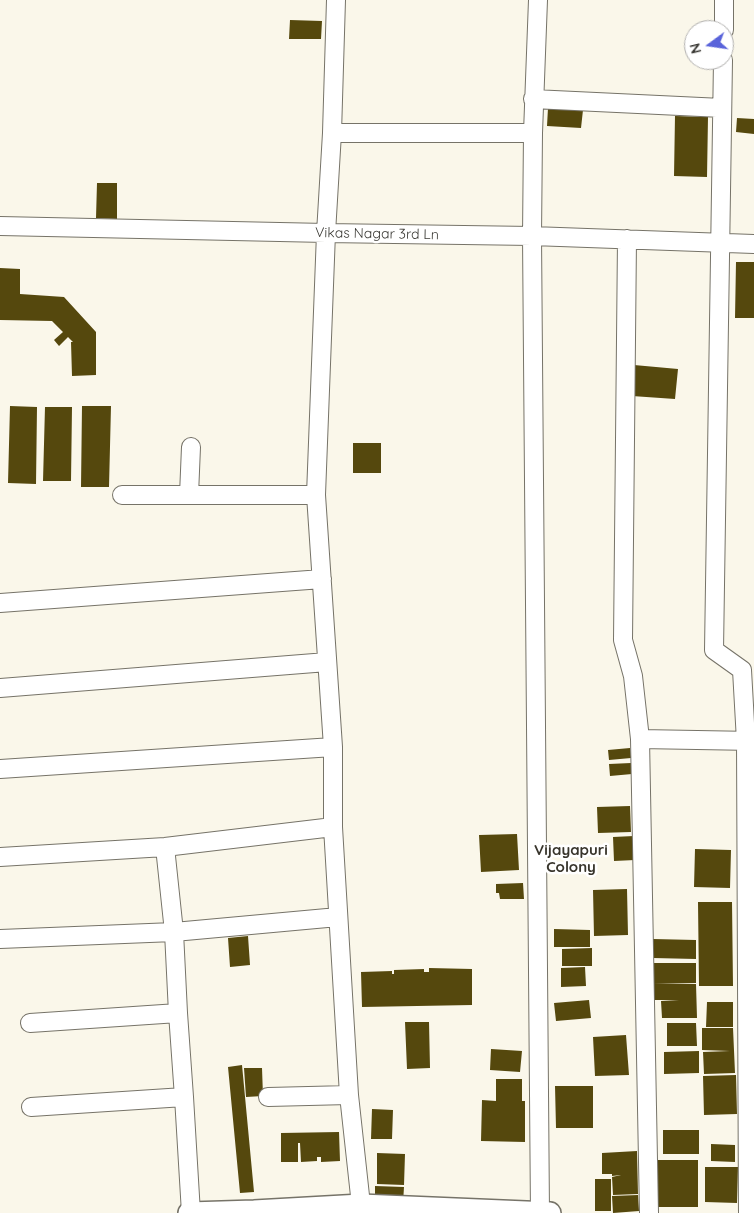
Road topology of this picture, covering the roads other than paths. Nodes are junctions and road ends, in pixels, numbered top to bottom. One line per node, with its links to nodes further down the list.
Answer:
1 (336, 0): 8 (street)
2 (538, 0): 6 (street)
3 (724, 0): 4 (street)
4 (724, 20)
5 (723, 70): 7 (street)
6 (533, 99): 7 (street); 9 (street)
7 (722, 108): 14 (street)
8 (332, 133): 9 (street); 11 (street)
9 (532, 133): 12 (street)
10 (0, 226): 11 (street, Vikas Nagar 3rd Ln)
11 (326, 234): 12 (street, Vikas Nagar 3rd Ln); 19 (street)
12 (532, 236): 13 (street, Vikas Nagar 3rd Ln); 41 (street)
13 (626, 239): 14 (street, Vikas Nagar 3rd Ln); 24 (street)
14 (720, 242): 15 (street, Vikas Nagar 3rd Ln); 25 (street)
15 (754, 244)
16 (191, 447): 18 (street)
17 (122, 495): 18 (street)
18 (189, 495): 19 (street)
19 (316, 495): 20 (street)
20 (322, 579): 21 (street); 22 (street)
21 (0, 603)
22 (327, 662): 23 (street); 26 (street)
23 (0, 688)
24 (640, 739): 25 (street); 44 (street)
25 (750, 741): 45 (street)
26 (333, 747): 27 (street); 28 (street)
27 (0, 769)
28 (333, 827): 29 (street); 31 (street)
29 (165, 847): 30 (street); 32 (street)
30 (0, 857)
31 (338, 917): 32 (street); 36 (street)
32 (174, 932): 33 (street); 34 (street)
33 (0, 939)
34 (178, 1013): 35 (street); 37 (street)
35 (30, 1023)
36 (349, 1095): 38 (street); 40 (street)
37 (184, 1097): 39 (street); 42 (street)
38 (268, 1097)
39 (31, 1107)
40 (361, 1205): 41 (main road); 42 (main road)
41 (540, 1212): 43 (main road)
42 (190, 1213)
43 (550, 1213)
44 (649, 1213)
45 (748, 1213)

